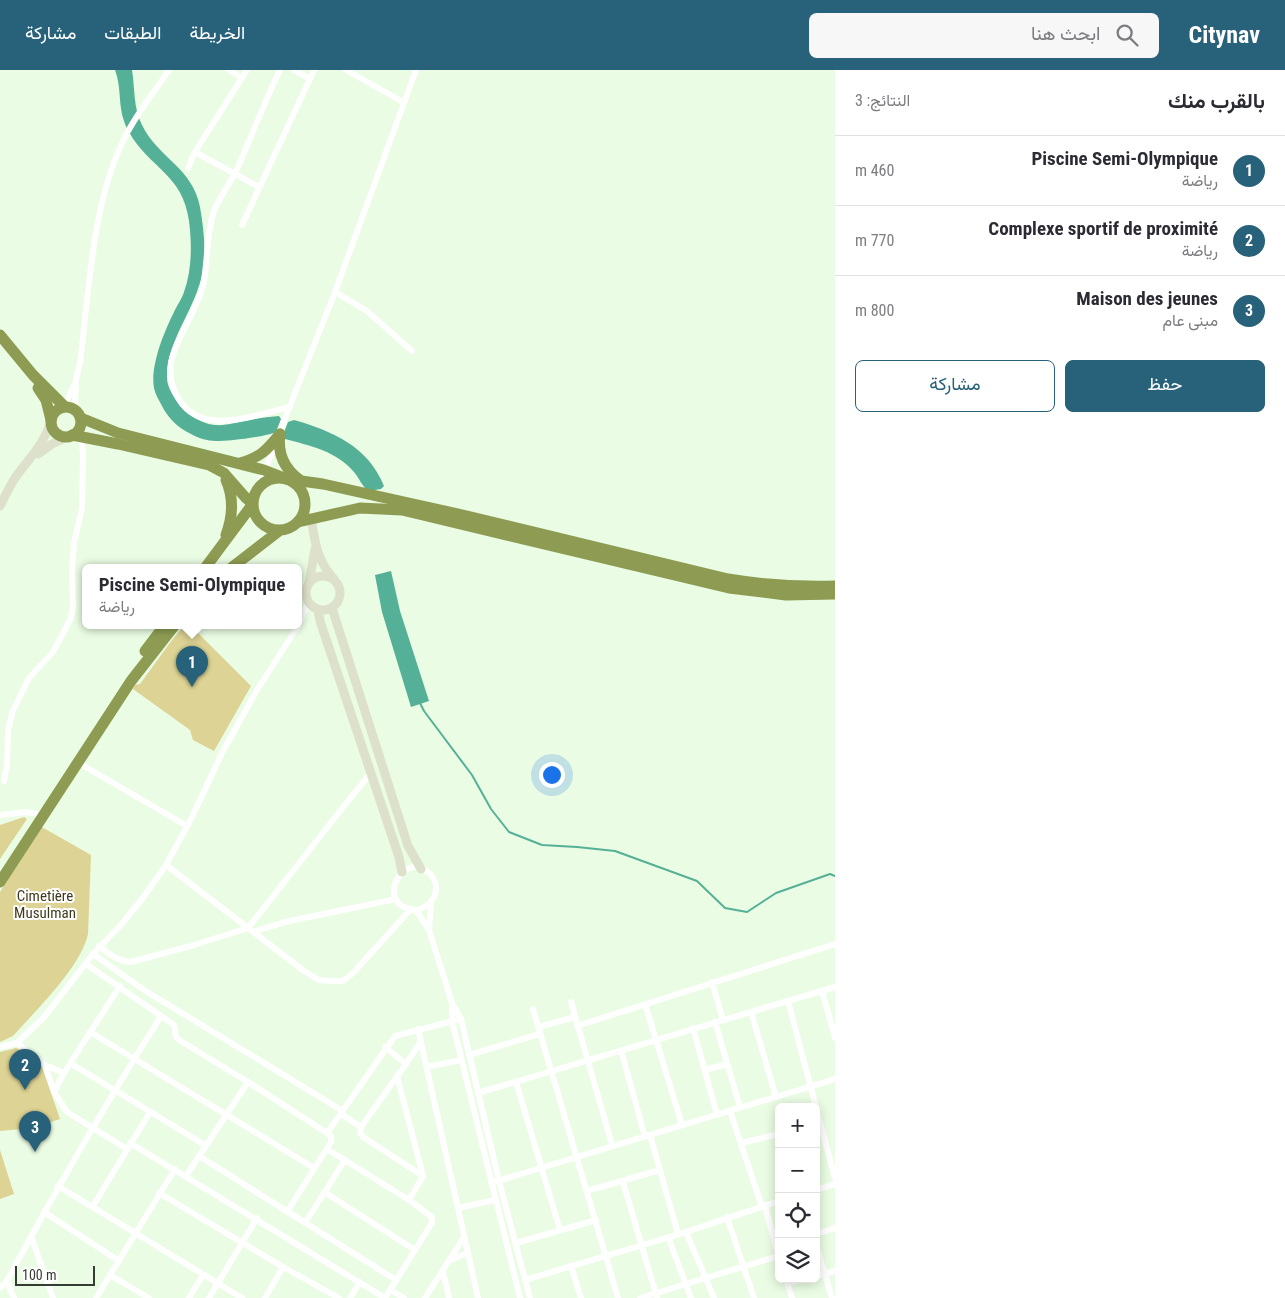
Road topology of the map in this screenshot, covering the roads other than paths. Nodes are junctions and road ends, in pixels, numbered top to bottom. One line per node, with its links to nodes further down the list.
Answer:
1 (169, 70): 21 (street)
2 (229, 70): 9 (street)
3 (247, 70): 9 (street)
4 (280, 70): 14 (street)
5 (294, 70): 10 (street)
6 (314, 70): 10 (street)
7 (346, 70): 11 (street)
8 (416, 70): 11 (street)
9 (242, 78): 12 (street)
10 (310, 79): 15 (street)
11 (403, 102): 17 (street)
12 (195, 152): 13 (street); 14 (street)
13 (188, 168)
14 (235, 173): 15 (street); 22 (street)
15 (259, 187): 16 (street)
16 (242, 225)
17 (335, 292): 20 (street); 22 (street)
18 (0, 334): 23 (highway)
19 (0, 343): 24 (highway)
20 (412, 350)
21 (76, 379): 23 (street); 23 (street)
22 (290, 407): 25 (street)
23 (73, 411): 24 (highway); 26 (highway); 28 (highway)
24 (51, 421): 26 (highway); 27 (street)
25 (280, 434): 28 (highway); 29 (street); 32 (highway)
26 (73, 436): 27 (street); 30 (highway); 56 (street)
27 (31, 458): 35 (street)
28 (238, 464): 29 (highway)
29 (264, 470): 31 (highway); 33 (street)
30 (224, 473): 33 (highway); 39 (highway)
31 (287, 479): 32 (highway); 33 (highway); 37 (highway)
32 (301, 481): 34 (highway)
33 (253, 500): 38 (highway); 39 (highway)
34 (387, 503): 36 (highway); 45 (highway); 46 (highway)
35 (0, 506)
36 (311, 518): 37 (highway); 40 (street)
37 (298, 522): 38 (highway)
38 (279, 531): 42 (highway)
39 (221, 545): 41 (highway)
40 (315, 546): 43 (street); 44 (street)
41 (208, 564)
42 (236, 564)
43 (334, 580): 44 (street); 48 (street)
44 (309, 583): 47 (street)
45 (835, 586)
46 (835, 594)
47 (308, 603): 49 (street); 50 (street)
48 (332, 608): 49 (street); 61 (street)
49 (318, 610): 55 (street)
50 (302, 616)
51 (162, 629): 57 (highway)
52 (172, 629): 54 (highway)
53 (295, 629): 59 (street)
54 (77, 762): 59 (street); 64 (highway)
55 (371, 773): 63 (street); 68 (street)
56 (4, 781)
57 (38, 814): 58 (street); 62 (highway)
58 (0, 816)
59 (187, 826): 60 (street)
60 (166, 865): 68 (street); 71 (street)
61 (421, 868): 63 (street); 66 (street)
62 (0, 872)
63 (402, 872): 65 (street)
64 (0, 882)
65 (396, 899): 67 (street); 68 (street)
66 (431, 903): 67 (street); 69 (street)
67 (413, 910): 68 (street); 69 (street)
68 (251, 930): 71 (street)
69 (429, 930): 80 (street)
70 (835, 944): 74 (street)
71 (99, 946): 72 (street)
72 (93, 954): 73 (street); 127 (street)
73 (86, 964): 75 (street); 98 (street)
74 (712, 982): 81 (street); 87 (street)
75 (120, 986): 84 (street); 94 (street)
76 (835, 987): 77 (street)
77 (822, 991): 78 (street); 95 (street)
78 (788, 1001): 83 (street); 118 (street)
79 (571, 1002): 85 (street)
80 (452, 1003): 86 (street); 88 (street)
81 (645, 1004): 90 (street); 96 (street)
82 (533, 1010): 93 (street)
83 (751, 1012): 87 (street); 122 (street)
84 (161, 1016): 103 (street); 116 (street)
85 (574, 1017): 90 (street); 93 (street)
86 (461, 1019): 88 (street); 102 (street)
87 (723, 1020): 89 (street)
88 (452, 1021): 92 (street); 104 (street)
89 (715, 1022): 91 (street); 109 (street)
90 (577, 1026): 105 (street)
91 (693, 1028): 96 (street); 111 (street)
92 (418, 1029): 97 (street); 100 (street)
93 (539, 1030): 102 (street); 112 (street)
94 (90, 1032): 103 (street); 107 (street)
95 (835, 1038)
96 (656, 1040): 101 (street); 130 (street)
97 (421, 1041): 106 (street); 108 (street)
98 (17, 1043): 99 (street); 110 (street)
99 (0, 1047)
100 (385, 1048): 106 (street); 127 (street)
101 (622, 1050): 105 (street); 136 (street)
102 (469, 1055): 121 (street)
103 (134, 1058): 119 (street); 128 (street)
104 (461, 1060): 108 (street); 154 (street)
105 (586, 1060): 112 (street); 140 (street)
106 (407, 1062): 108 (street); 114 (street)
107 (70, 1063): 113 (street); 119 (street)
108 (426, 1064): 166 (street)
109 (727, 1064): 111 (street); 124 (street)
110 (45, 1065): 113 (street); 120 (street)
111 (705, 1070): 129 (street)
112 (551, 1071): 117 (street); 143 (street)
113 (64, 1074): 120 (street)
114 (397, 1076): 131 (street); 150 (street)
115 (835, 1080): 118 (street)
116 (248, 1082): 128 (street); 134 (street)
117 (516, 1082): 121 (street); 146 (street)
118 (810, 1087): 122 (street); 123 (street)
119 (114, 1090): 126 (street); 132 (street)
120 (54, 1092): 132 (street)
121 (478, 1093): 152 (street)
122 (776, 1097): 124 (street)
123 (815, 1103)
124 (740, 1108): 125 (street)
125 (730, 1111): 129 (street); 137 (street)
126 (150, 1112): 138 (street); 139 (street)
127 (342, 1112): 131 (street); 134 (street)
128 (225, 1114): 138 (street); 145 (street)
129 (718, 1115): 130 (street)
130 (682, 1125): 136 (street)
131 (361, 1127): 150 (street)
132 (91, 1128): 139 (street); 156 (street)
133 (820, 1129): 151 (street)
134 (327, 1133): 141 (street)
135 (775, 1135): 137 (street)
136 (647, 1136): 140 (street); 148 (street)
137 (741, 1143): 165 (street)
138 (206, 1145): 142 (street)
139 (129, 1146): 147 (street); 164 (street)
140 (612, 1146): 143 (street)
141 (327, 1149): 144 (street); 145 (street)
142 (199, 1156): 149 (street); 168 (street)
143 (576, 1157): 146 (street); 158 (street)
144 (345, 1160): 159 (street); 161 (street)
145 (314, 1168): 168 (street)
146 (541, 1168): 152 (street); 174 (street)
147 (175, 1169): 149 (street); 160 (street)
148 (660, 1170): 153 (street); 178 (street)
149 (186, 1176): 170 (street)
150 (423, 1176): 161 (street)
151 (835, 1178)
152 (499, 1180): 154 (street); 183 (street)
153 (623, 1182): 158 (street); 185 (street)
154 (490, 1183): 162 (street)
155 (835, 1184): 157 (street)
156 (58, 1186): 164 (street); 167 (street)
157 (820, 1189)
158 (588, 1191): 171 (street)
159 (324, 1192): 172 (street); 186 (street)
160 (159, 1193): 176 (street); 182 (street)
161 (409, 1200): 186 (street)
162 (495, 1200): 166 (street); 228 (street)
163 (775, 1202): 165 (street)
164 (93, 1206): 176 (street)
165 (763, 1206): 169 (street); 184 (street)
166 (458, 1208): 181 (street)
167 (44, 1212): 179 (street); 192 (street)
168 (287, 1212): 172 (street)
169 (727, 1217): 175 (street); 195 (street)
170 (257, 1218): 182 (street); 206 (street)
171 (596, 1220): 174 (street); 188 (street)
172 (305, 1222): 203 (street)
173 (835, 1228): 177 (street)
174 (560, 1230): 183 (street)
175 (686, 1232): 178 (street); 202 (street)
176 (136, 1233): 192 (street); 200 (street)
177 (820, 1233)
178 (678, 1234): 180 (street)
179 (31, 1236): 205 (street); 214 (street)
180 (668, 1237): 185 (street); 209 (street)
181 (464, 1238): 187 (street); 191 (street)
182 (242, 1242): 194 (street); 207 (street)
183 (516, 1243): 204 (street)
184 (775, 1244)
185 (641, 1245): 188 (street); 212 (street)
186 (415, 1250): 203 (street)
187 (468, 1254): 191 (street); 227 (street)
188 (606, 1256): 193 (street); 231 (street)
189 (775, 1257): 195 (street)
190 (820, 1258): 198 (street)
191 (450, 1260): 196 (street)
192 (119, 1261): 199 (street)
193 (571, 1266): 204 (street); 230 (street)
194 (283, 1267): 220 (street); 221 (street)
195 (744, 1267): 202 (street); 235 (street)
196 (443, 1271): 225 (street); 226 (street)
197 (835, 1271): 198 (street)
198 (825, 1274): 201 (street); 237 (street)
199 (110, 1275): 215 (street); 216 (street)
200 (203, 1275): 207 (street); 217 (street)
201 (820, 1275)
202 (705, 1279): 209 (street); 234 (street)
203 (396, 1280): 211 (street)
204 (525, 1280): 229 (street)
205 (7, 1281): 210 (street); 213 (street)
206 (360, 1282): 222 (street); 223 (street)
207 (217, 1283): 218 (street); 219 (street)
208 (788, 1283): 236 (street)
209 (686, 1285): 212 (street); 233 (street)
210 (0, 1288)
211 (390, 1290): 223 (street); 224 (street)
212 (657, 1296): 232 (street)
213 (14, 1298)
214 (53, 1298)
215 (96, 1298)
216 (149, 1298)
217 (189, 1298)
218 (209, 1298)
219 (242, 1298)
220 (266, 1298)
221 (339, 1298)
222 (350, 1298)
223 (385, 1298)
224 (404, 1298)
225 (426, 1298)
226 (449, 1298)
227 (478, 1298)
228 (520, 1298)
229 (530, 1298)
230 (581, 1298)
231 (618, 1298)
232 (640, 1298)
233 (691, 1298)
234 (714, 1298)
235 (754, 1298)
236 (792, 1298)
237 (832, 1298)

